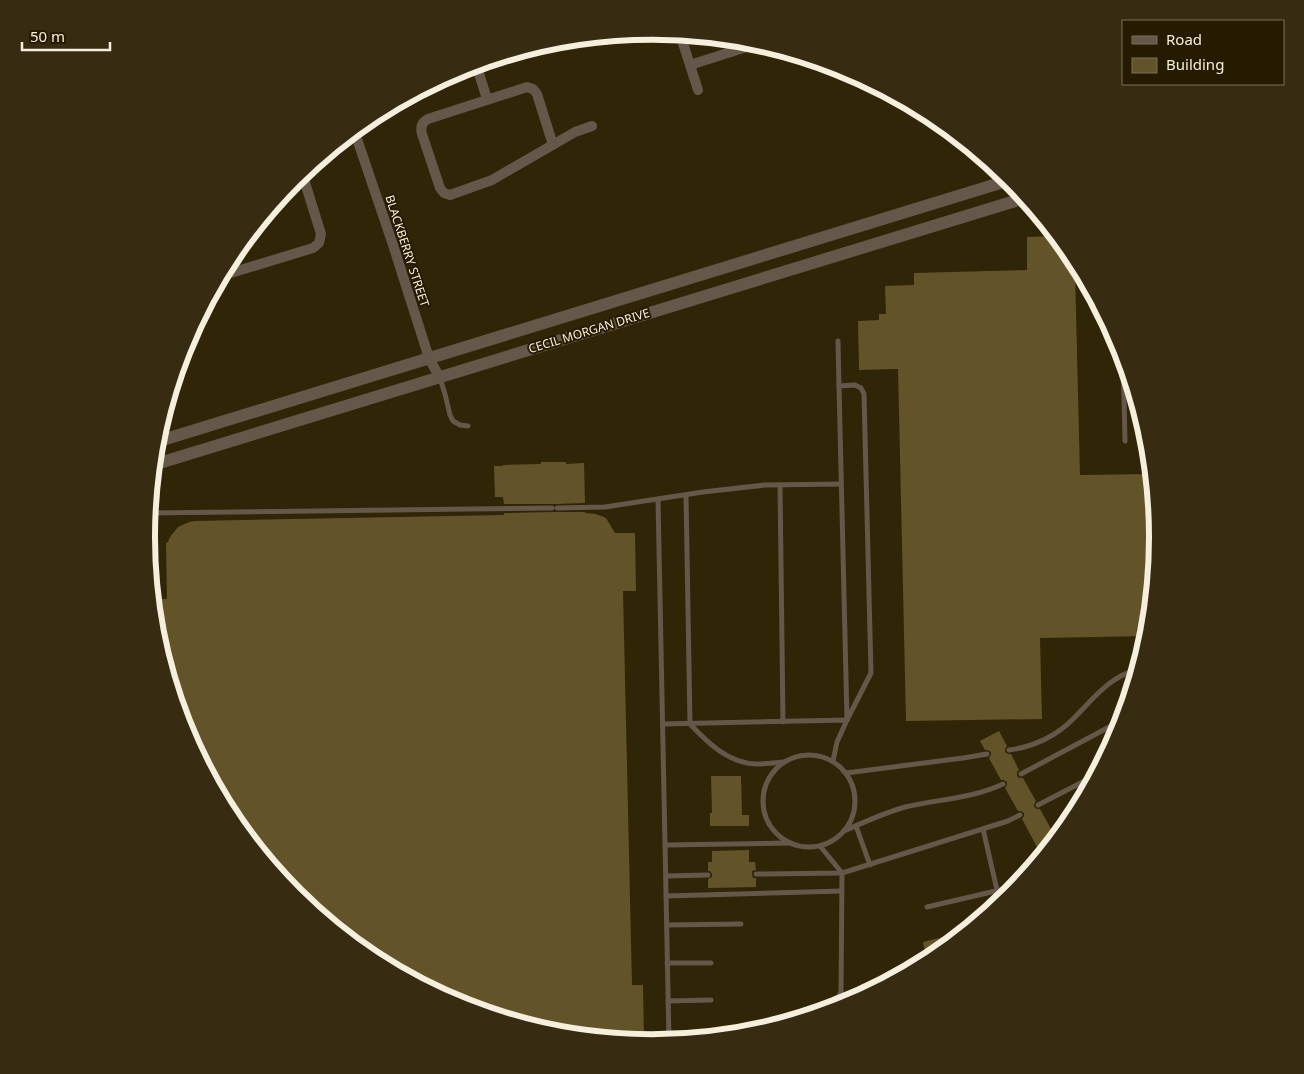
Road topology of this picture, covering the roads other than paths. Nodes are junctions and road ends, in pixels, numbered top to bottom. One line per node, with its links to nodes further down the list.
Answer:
1 (682, 41): 3 (street)
2 (741, 49): 3 (street)
3 (690, 65): 5 (street)
4 (478, 71): 6 (street)
5 (698, 90)
6 (487, 99): 9 (street); 9 (street)
7 (592, 126): 9 (street)
8 (357, 138): 15 (street, BLACKBERRY STREET)
9 (553, 145)
10 (305, 182): 13 (street)
11 (1000, 183): 15 (street, CECIL MORGAN DRIVE)
12 (1017, 200): 16 (street, CECIL MORGAN DRIVE)
13 (232, 273)
14 (838, 341): 18 (lane)
15 (429, 358): 16 (street, BLACKBERRY STREET); 20 (street, CECIL MORGAN DRIVE)
16 (440, 378): 19 (lane); 22 (street, CECIL MORGAN DRIVE)
17 (1124, 379): 21 (lane)
18 (839, 386): 23 (lane); 29 (lane)
19 (468, 426)
20 (165, 439)
21 (1125, 441)
22 (161, 463)
23 (841, 484): 24 (lane); 29 (lane)
24 (780, 485): 25 (lane); 30 (lane)
25 (686, 495): 26 (lane); 32 (lane)
26 (658, 499): 27 (lane); 31 (lane)
27 (156, 513)
28 (1130, 671): 34 (lane)
29 (847, 720): 30 (lane); 36 (lane)
30 (783, 722): 32 (lane)
31 (663, 724): 32 (lane); 48 (lane)
32 (690, 724): 37 (lane)
33 (1112, 726): 39 (lane)
34 (1009, 750)
35 (987, 754): 38 (lane)
36 (833, 761): 37 (lane); 38 (lane)
37 (784, 762): 47 (lane)
38 (846, 773): 46 (lane)
39 (1022, 774)
40 (1085, 781): 42 (lane)
41 (1003, 784): 44 (lane)
42 (1038, 805)
43 (1020, 815): 45 (lane)
44 (856, 826): 46 (lane); 50 (lane)
45 (983, 829): 50 (lane); 56 (lane)
46 (844, 831): 49 (lane)
47 (792, 843): 48 (lane); 49 (lane)
48 (665, 845): 54 (lane)
49 (820, 846): 51 (lane)
50 (870, 865): 51 (lane)
51 (842, 873): 52 (lane); 57 (lane)
52 (756, 874)
53 (708, 875): 54 (lane)
54 (666, 876): 58 (lane)
55 (1002, 889): 56 (lane)
56 (997, 890): 59 (lane)
57 (842, 891): 58 (lane); 64 (lane)
58 (666, 896): 61 (lane)
59 (927, 907)
60 (741, 924): 61 (lane)
61 (667, 925): 62 (lane)
62 (667, 963): 63 (lane); 66 (lane)
63 (710, 963)
64 (835, 998)
65 (711, 1000): 66 (lane)
66 (668, 1001): 67 (lane)
67 (669, 1033)

